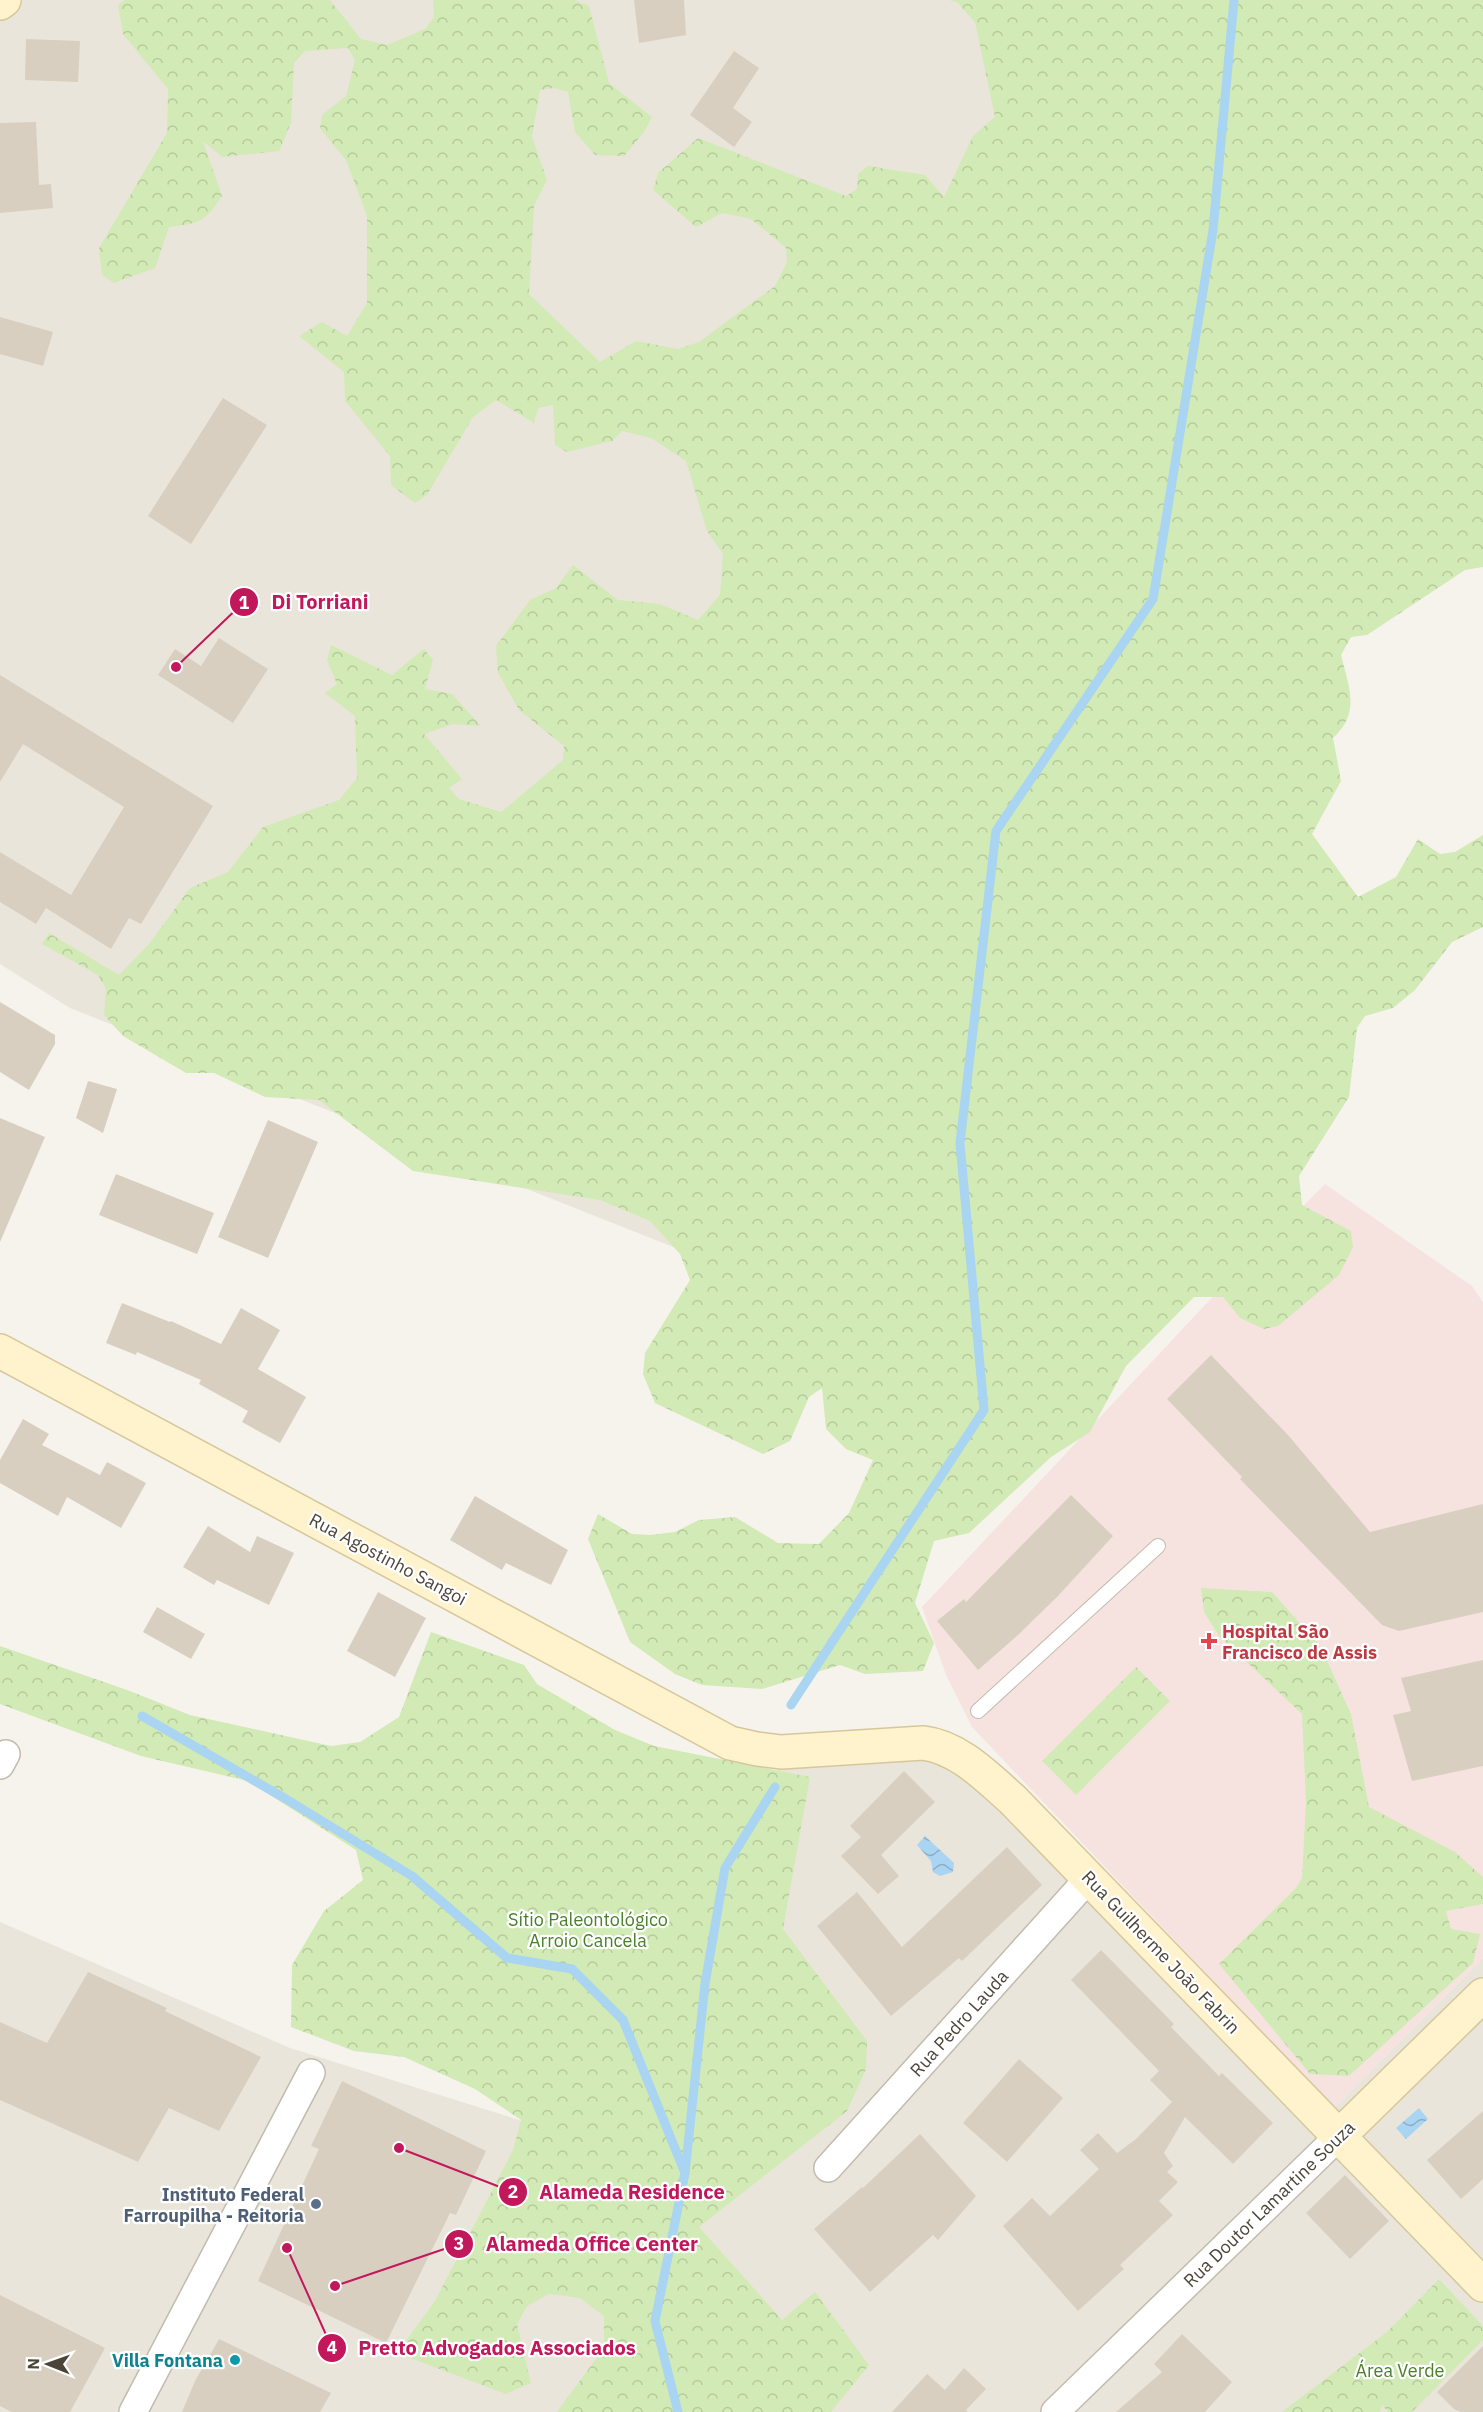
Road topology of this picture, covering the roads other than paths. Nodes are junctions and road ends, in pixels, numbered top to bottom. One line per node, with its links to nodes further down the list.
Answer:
1 (0, 1351): 4 (street, Rua Agostinho Sangoi)
2 (1158, 1546): 3 (lane)
3 (978, 1711)
4 (781, 1752): 5 (street, Rua Guilherme João Fabrin)
5 (1089, 1878): 8 (street, Rua Guilherme João Fabrin); 9 (street, Rua Pedro Lauda)
6 (1483, 1995): 8 (street, Rua Doutor Lamartine Souza)
7 (311, 2073): 11 (street)
8 (1339, 2136): 10 (street, Rua Guilherme João Fabrin); 12 (street, Rua Doutor Lamartine Souza)
9 (828, 2168)
10 (1483, 2285)
11 (133, 2412)
12 (1055, 2412)

